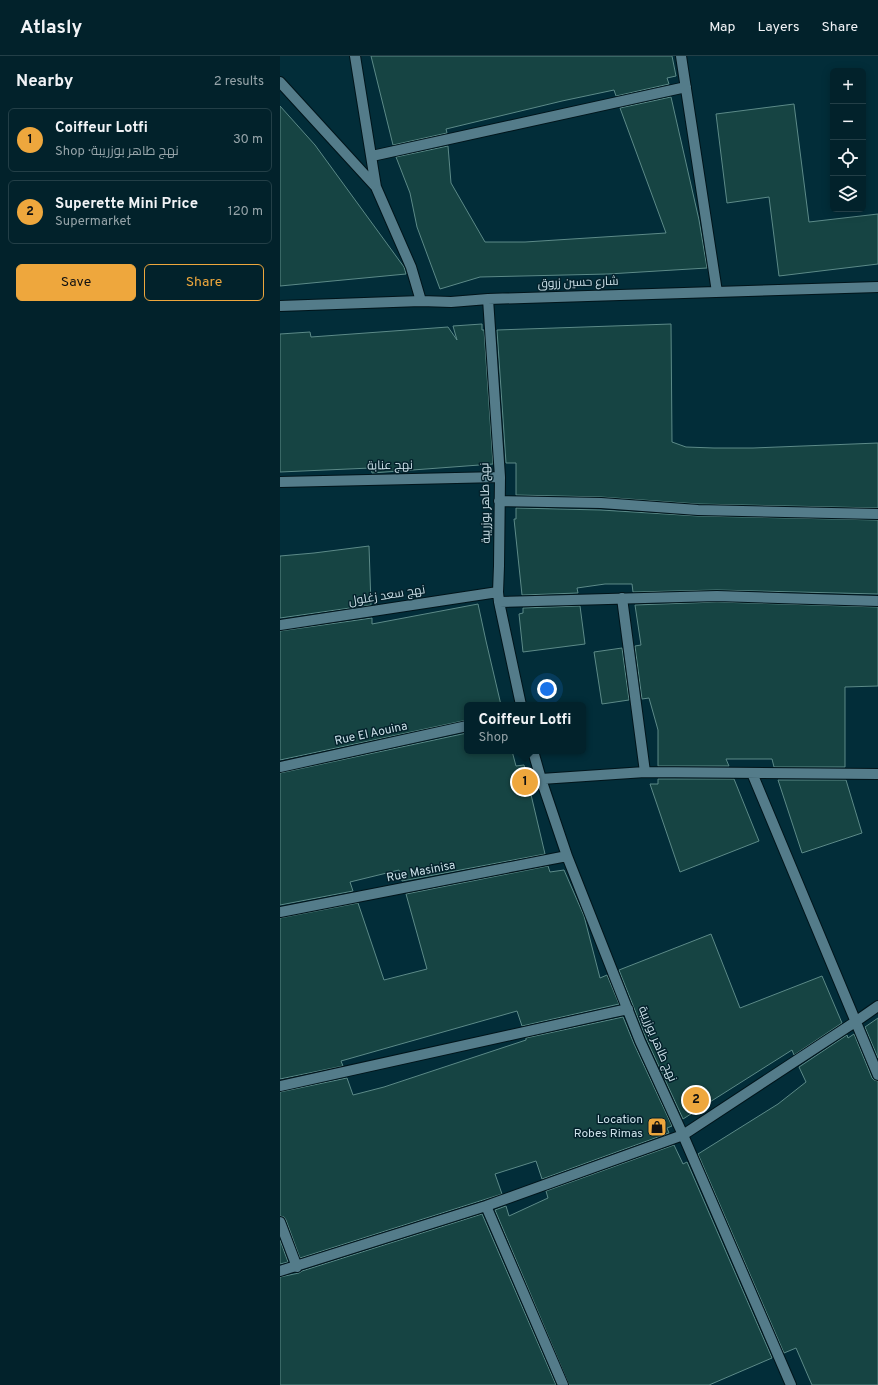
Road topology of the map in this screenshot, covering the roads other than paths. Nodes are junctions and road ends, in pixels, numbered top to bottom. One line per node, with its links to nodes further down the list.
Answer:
1 (355, 56): 5 (street)
2 (681, 56): 4 (street)
3 (280, 82): 6 (street)
4 (686, 87): 5 (street); 8 (street)
5 (372, 156): 6 (street)
6 (376, 187): 10 (street)
7 (878, 287): 8 (street, شارع حسين زروق)
8 (717, 292): 9 (street, شارع حسين زروق)
9 (488, 299): 10 (street, شارع حسين زروق); 12 (street, نهج طاهر بوزريبة)
10 (422, 300): 11 (street, شارع حسين زروق)
11 (280, 306)
12 (500, 477): 13 (street, نهج عنابة); 14 (street, نهج طاهر بوزريبة)
13 (280, 482)
14 (499, 501): 15 (street); 16 (street, نهج طاهر بوزريبة)
15 (878, 514)
16 (498, 597): 17 (street, نهج سعد زغلول); 19 (street, نهج سعد زغلول); 20 (street, نهج طاهر بوزريبة)
17 (622, 598): 18 (street, نهج سعد زغلول); 24 (street)
18 (878, 601)
19 (280, 625)
20 (520, 702)
21 (464, 727): 23 (street, Rue El Aouina)
22 (534, 754): 27 (street, نهج طاهر بوزريبة)
23 (280, 767)
24 (645, 772): 25 (street); 27 (street)
25 (752, 773): 26 (street); 32 (street)
26 (878, 774)
27 (541, 779): 28 (street, نهج طاهر بوزريبة)
28 (567, 856): 29 (street, Rue Masinisa); 31 (street, نهج طاهر بوزريبة)
29 (280, 912)
30 (878, 1006): 32 (street)
31 (628, 1009): 34 (street); 35 (street, نهج طاهر بوزريبة)
32 (855, 1022): 33 (street); 35 (street)
33 (878, 1075)
34 (280, 1086)
35 (683, 1135): 36 (street); 41 (street, نهج طاهر بوزريبة)
36 (486, 1206): 38 (street); 40 (street)
37 (280, 1222): 38 (street)
38 (297, 1267): 39 (street)
39 (280, 1272)
40 (562, 1385)
41 (791, 1385)

